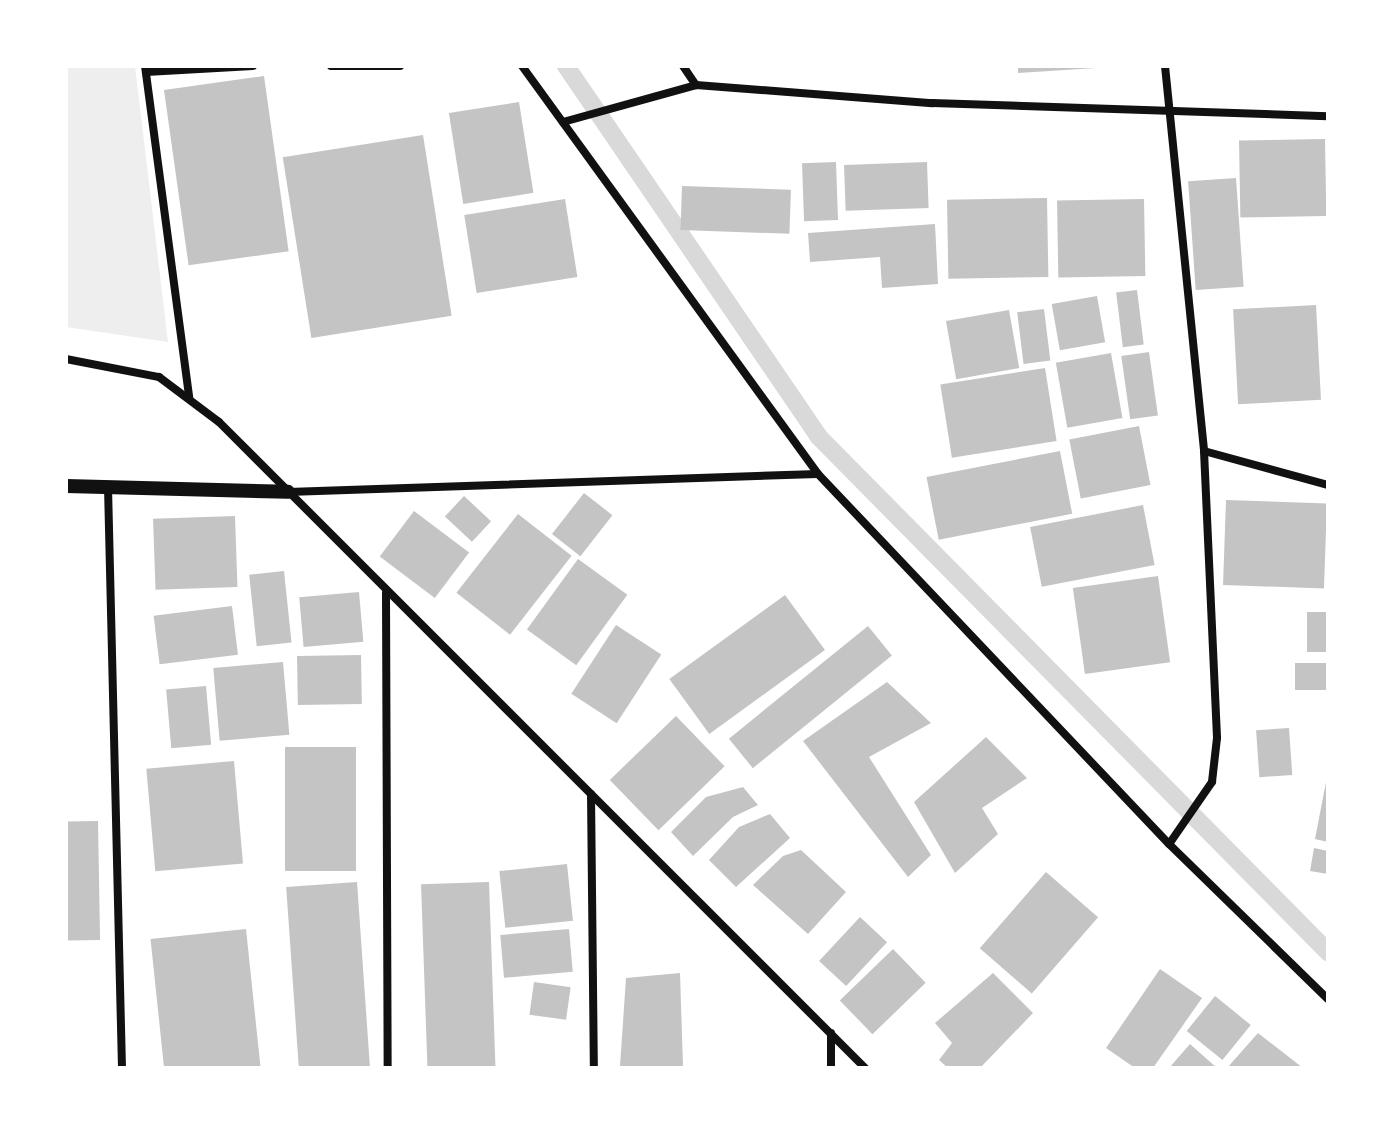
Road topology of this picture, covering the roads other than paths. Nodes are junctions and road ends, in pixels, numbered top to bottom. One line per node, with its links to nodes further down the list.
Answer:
1 (253, 66): 7 (street)
2 (331, 66): 3 (street)
3 (400, 66)
4 (522, 66): 11 (street)
5 (683, 66): 8 (street)
6 (1165, 66): 9 (street)
7 (146, 69): 13 (street)
8 (696, 85): 9 (street); 11 (street)
9 (1169, 112): 10 (street); 14 (street)
10 (1328, 116)
11 (563, 122): 15 (street)
12 (66, 359): 13 (street)
13 (189, 398): 19 (street)
14 (1204, 451): 16 (street); 22 (street)
15 (818, 474): 19 (street); 22 (street)
16 (1328, 485)
17 (66, 486): 18 (street)
18 (108, 487): 19 (street); 25 (street)
19 (288, 492): 20 (street)
20 (386, 593): 21 (street); 26 (street)
21 (591, 794): 24 (street); 27 (street)
22 (1169, 844): 23 (street)
23 (1328, 999)
24 (831, 1033): 28 (street); 29 (street)
25 (122, 1068)
26 (388, 1068)
27 (594, 1068)
28 (831, 1068)
29 (865, 1068)

